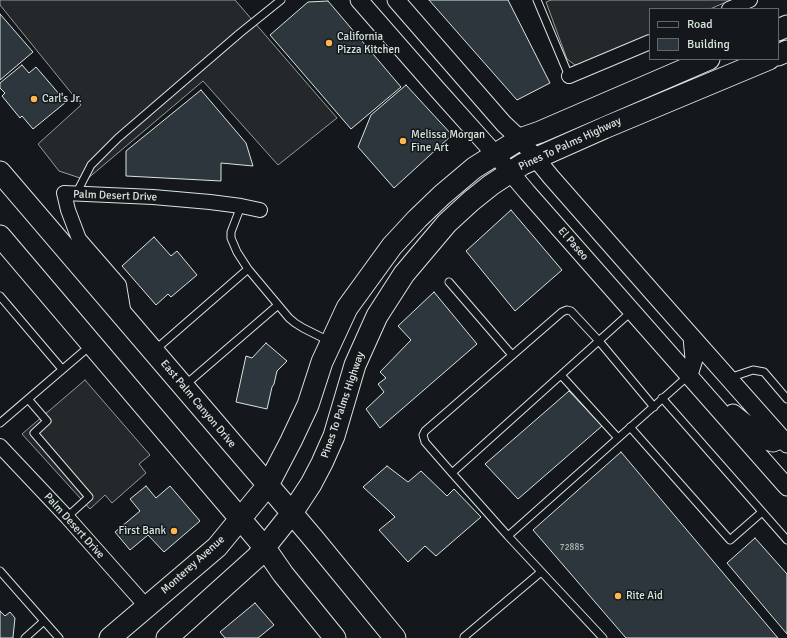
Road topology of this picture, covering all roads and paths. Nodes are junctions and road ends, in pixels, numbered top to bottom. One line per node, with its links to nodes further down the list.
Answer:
1 (281, 0): 17 (lane)
2 (359, 0): 14 (street)
3 (396, 0): 13 (street, El Paseo)
4 (537, 0): 12 (lane)
5 (750, 0): 6 (street)
6 (731, 8)
7 (783, 34): 9 (main road)
8 (649, 42): 12 (street)
9 (779, 51)
10 (706, 60): 13 (main road, Pines To Palms Highway)
11 (767, 60): 15 (main road, Pines To Palms Highway)
12 (569, 76)
13 (520, 139): 14 (main road, Pines To Palms Highway); 15 (street, El Paseo)
14 (496, 154): 15 (street); 29 (main road, Pines To Palms Highway)
15 (523, 165): 25 (street, El Paseo); 27 (street); 51 (main road, Pines To Palms Highway)
16 (0, 172): 26 (main road, East Palm Canyon Drive)
17 (70, 194): 18 (street, Palm Desert Drive); 26 (street, Palm Desert Drive)
18 (241, 206): 19 (street, Palm Desert Drive); 21 (lane)
19 (260, 210)
20 (0, 236): 30 (main road)
21 (248, 269): 24 (lane); 31 (lane)
22 (449, 282): 32 (lane)
23 (0, 296): 33 (lane)
24 (278, 305): 29 (lane); 37 (lane)
25 (632, 311): 28 (lane); 35 (street, El Paseo)
26 (125, 319): 31 (main road, East Palm Canyon Drive)
27 (692, 336): 35 (street); 36 (street)
28 (598, 341): 32 (lane); 34 (lane); 41 (lane)
29 (332, 342): 48 (main road, Pines To Palms Highway)
30 (92, 345): 33 (lane); 53 (main road)
31 (153, 351): 37 (main road, East Palm Canyon Drive)
32 (512, 355): 47 (lane)
33 (62, 369): 39 (lane)
34 (561, 375): 44 (lane); 47 (lane)
35 (691, 378): 38 (lane); 45 (street); 49 (street, El Paseo)
36 (729, 378): 40 (lane); 45 (street)
37 (183, 387): 48 (main road, East Palm Canyon Drive)
38 (662, 398): 41 (lane); 50 (lane)
39 (28, 399): 42 (lane); 52 (lane)
40 (787, 399)
41 (654, 407): 43 (lane)
42 (0, 423)
43 (630, 427): 44 (lane); 50 (lane)
44 (618, 438): 54 (lane)
45 (786, 440)
46 (0, 446): 52 (street, Palm Desert Drive)
47 (452, 473): 54 (lane)
48 (268, 485): 51 (main road, East Palm Canyon Drive); 53 (main road, Monterey Avenue)
49 (787, 487)
50 (762, 512): 55 (lane)
51 (292, 513): 56 (main road); 66 (main road, East Palm Canyon Drive)
52 (67, 517): 59 (street, Palm Desert Drive)
53 (240, 519): 56 (main road); 59 (main road, Monterey Avenue)
54 (508, 536): 58 (lane)
55 (787, 540)
56 (265, 548): 64 (main road); 65 (main road)
57 (0, 570): 60 (lane)
58 (541, 572): 67 (lane); 68 (lane)
59 (146, 606): 63 (main road, Monterey Avenue)
60 (44, 621): 61 (lane); 62 (lane)
61 (25, 638)
62 (59, 638)
63 (110, 638)
64 (167, 638)
65 (335, 638)
66 (394, 638)
67 (465, 638)
68 (603, 638)

